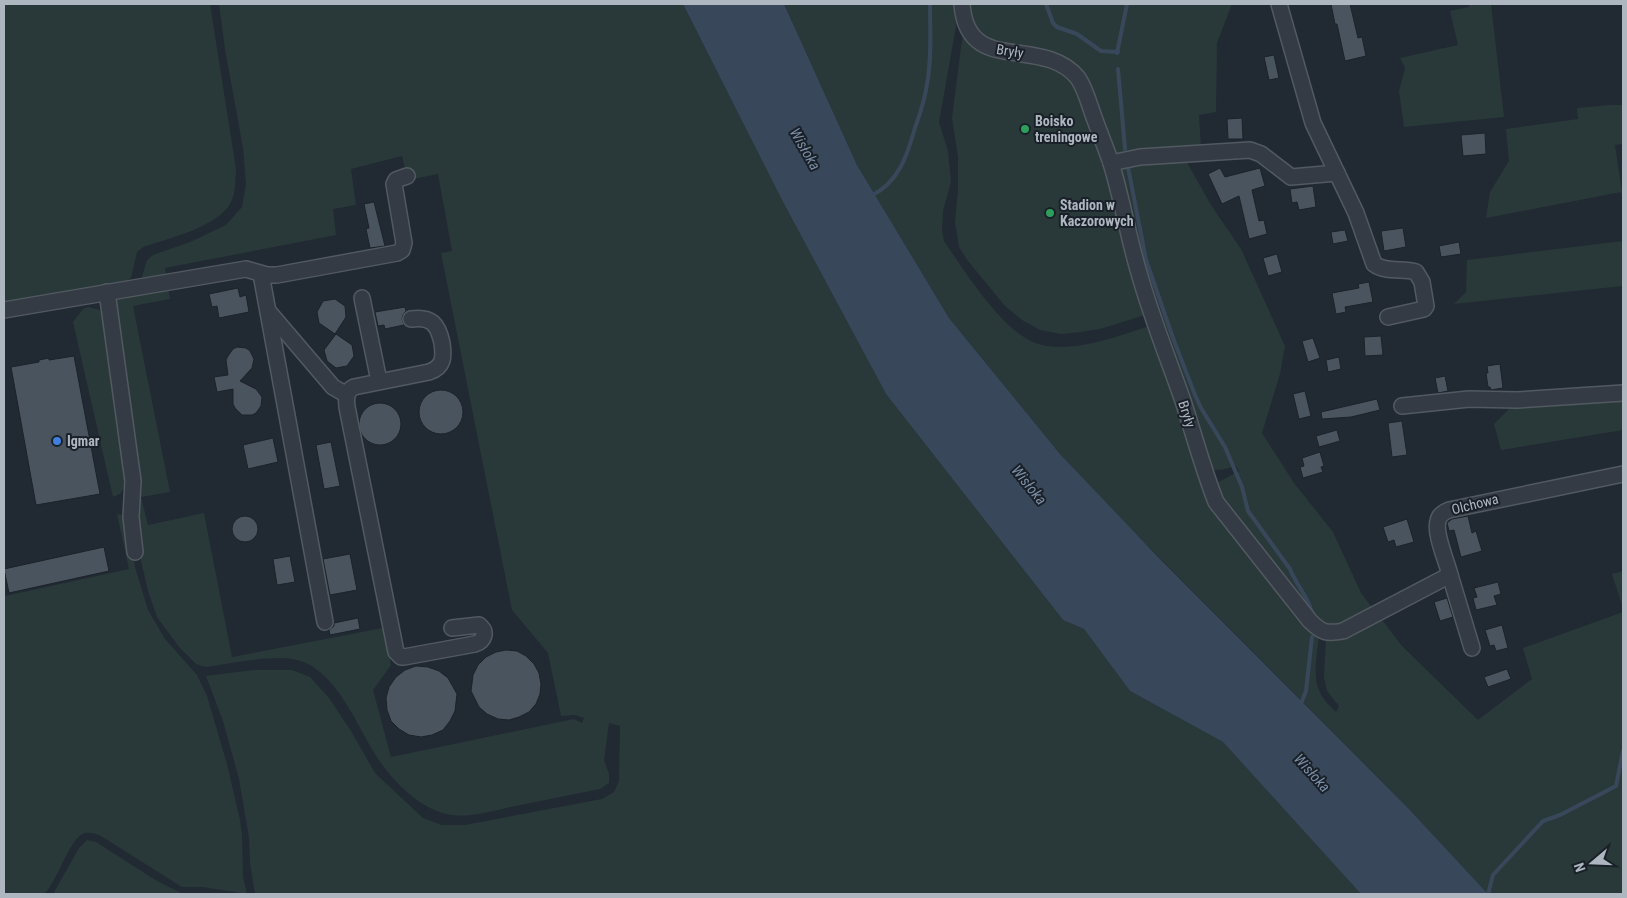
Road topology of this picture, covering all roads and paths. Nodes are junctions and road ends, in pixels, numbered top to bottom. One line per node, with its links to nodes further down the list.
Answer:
1 (962, 4): 3 (street, Bryły)
2 (1278, 4): 4 (street)
3 (1111, 163): 4 (street); 19 (street, Bryły)
4 (1338, 173): 11 (street)
5 (406, 176): 6 (street)
6 (261, 274): 7 (street); 10 (street)
7 (107, 292): 9 (street); 18 (street)
8 (362, 298): 13 (street)
9 (4, 310)
10 (268, 310): 15 (street); 20 (street)
11 (1388, 317)
12 (411, 319): 13 (street)
13 (379, 382): 15 (street)
14 (1623, 393): 16 (street)
15 (347, 395): 21 (street)
16 (1402, 406)
17 (1623, 474): 19 (street, Olchowa)
18 (135, 552)
19 (1450, 575): 22 (street)
20 (325, 622)
21 (452, 628)
22 (1472, 648)

